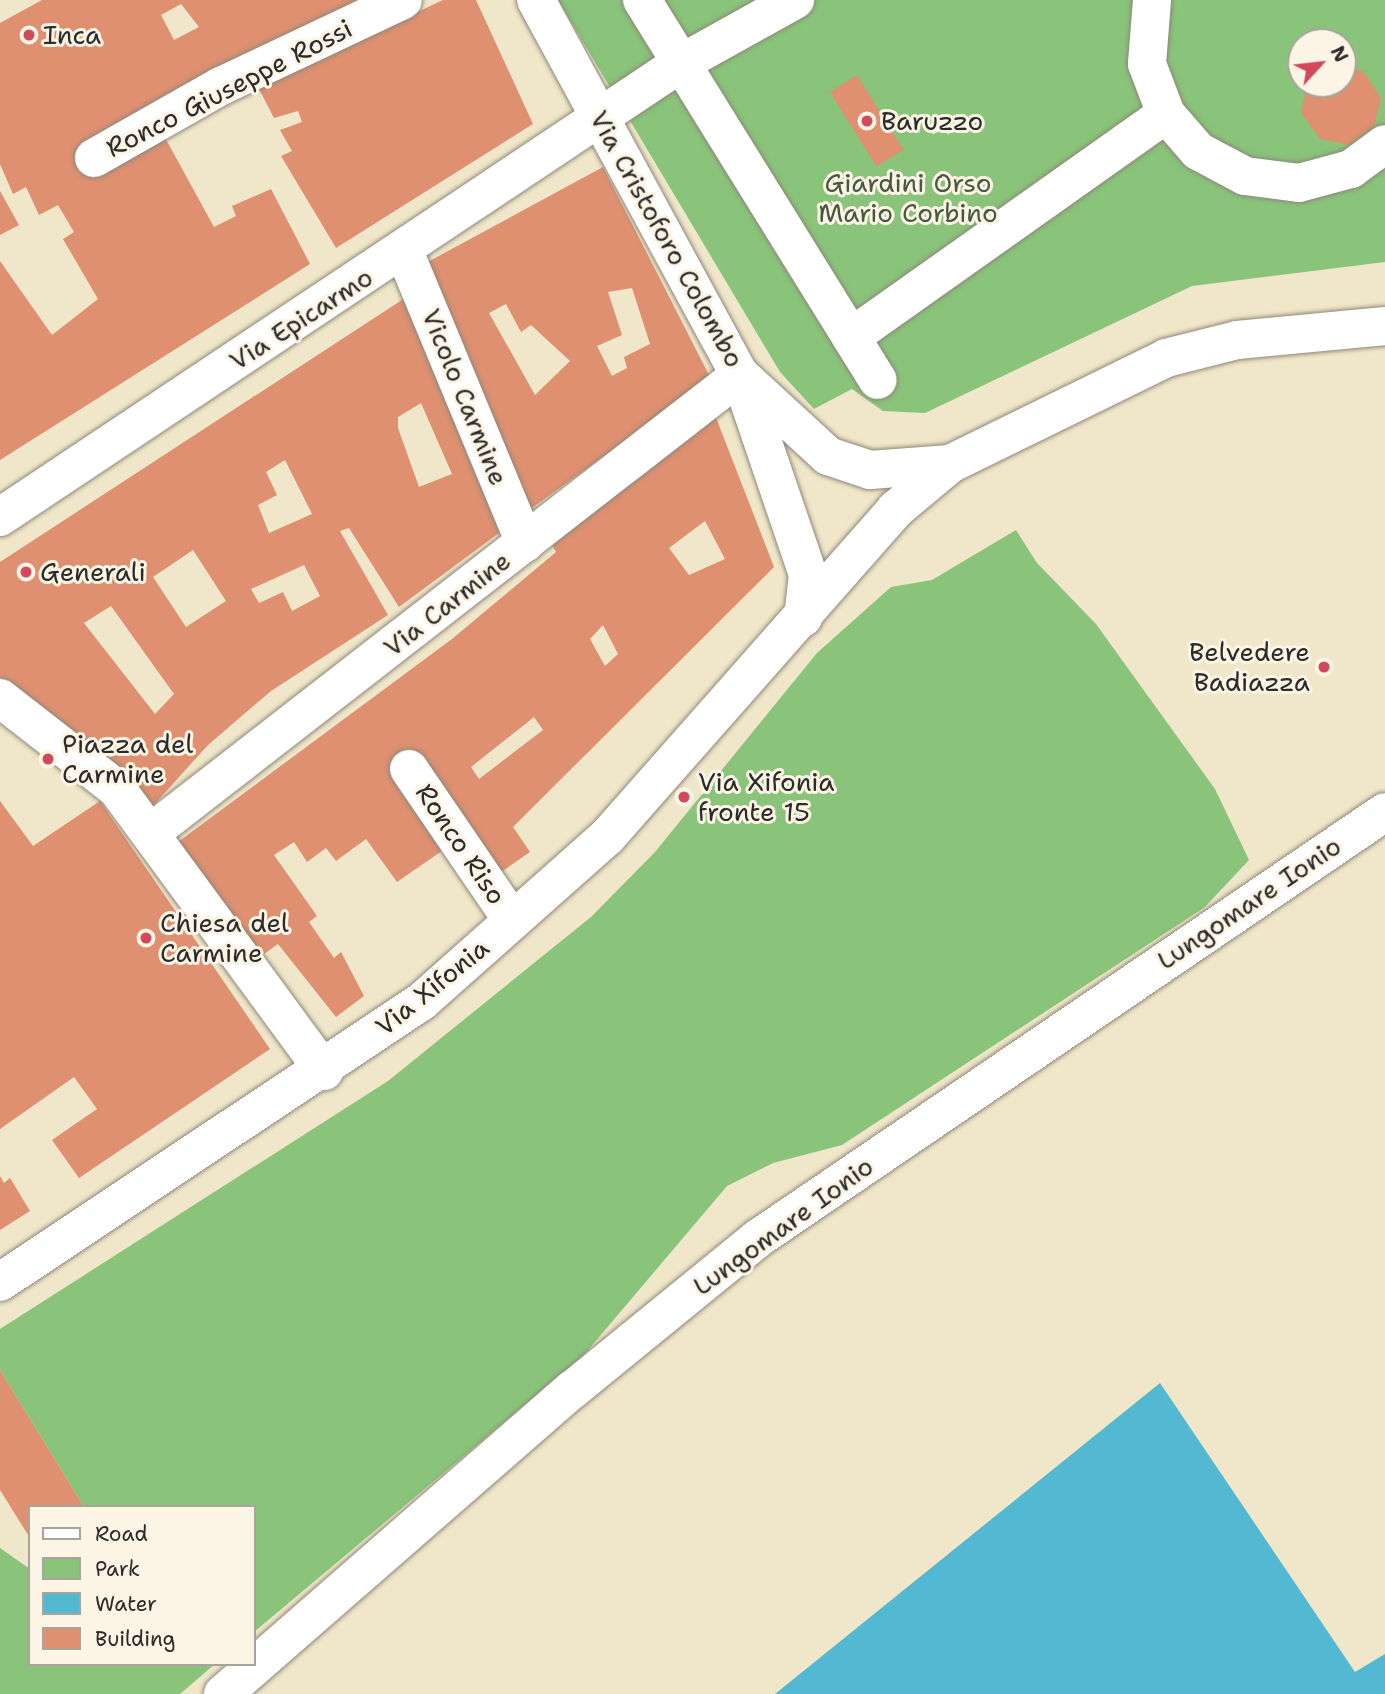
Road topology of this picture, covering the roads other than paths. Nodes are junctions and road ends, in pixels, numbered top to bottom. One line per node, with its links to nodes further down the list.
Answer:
1 (403, 0): 10 (street, Ronco Giuseppe Rossi)
2 (536, 0): 8 (street, Via Cristoforo Colombo)
3 (642, 0): 6 (street)
4 (795, 0): 6 (street, Via Epicarmo)
5 (1152, 0): 7 (street)
6 (678, 65): 8 (street, Via Epicarmo); 13 (street)
7 (1166, 114): 9 (street); 13 (street)
8 (600, 116): 11 (street, Via Epicarmo); 14 (street, Via Cristoforo Colombo)
9 (1385, 144)
10 (94, 158)
11 (404, 251): 17 (street, Via Epicarmo); 18 (street, Vicolo Carmine)
12 (1385, 326): 16 (street)
13 (850, 337): 15 (street)
14 (740, 375): 16 (street, Via Cristoforo Colombo); 18 (street, Via Carmine); 19 (street)
15 (878, 380)
16 (950, 464): 19 (street, Via Xifonia)
17 (0, 517)
18 (525, 543): 23 (street, Via Carmine)
19 (803, 618): 24 (street, Via Xifonia)
20 (0, 698): 23 (street)
21 (409, 769): 24 (street, Ronco Riso)
22 (1385, 813): 27 (street, Lungomare Ionio)
23 (153, 831): 25 (street)
24 (512, 920): 25 (street, Via Xifonia)
25 (324, 1071): 26 (street, Via Xifonia)
26 (0, 1282)
27 (256, 1665)
28 (255, 1666): 29 (street, Lungomare Ionio)
29 (223, 1694)

